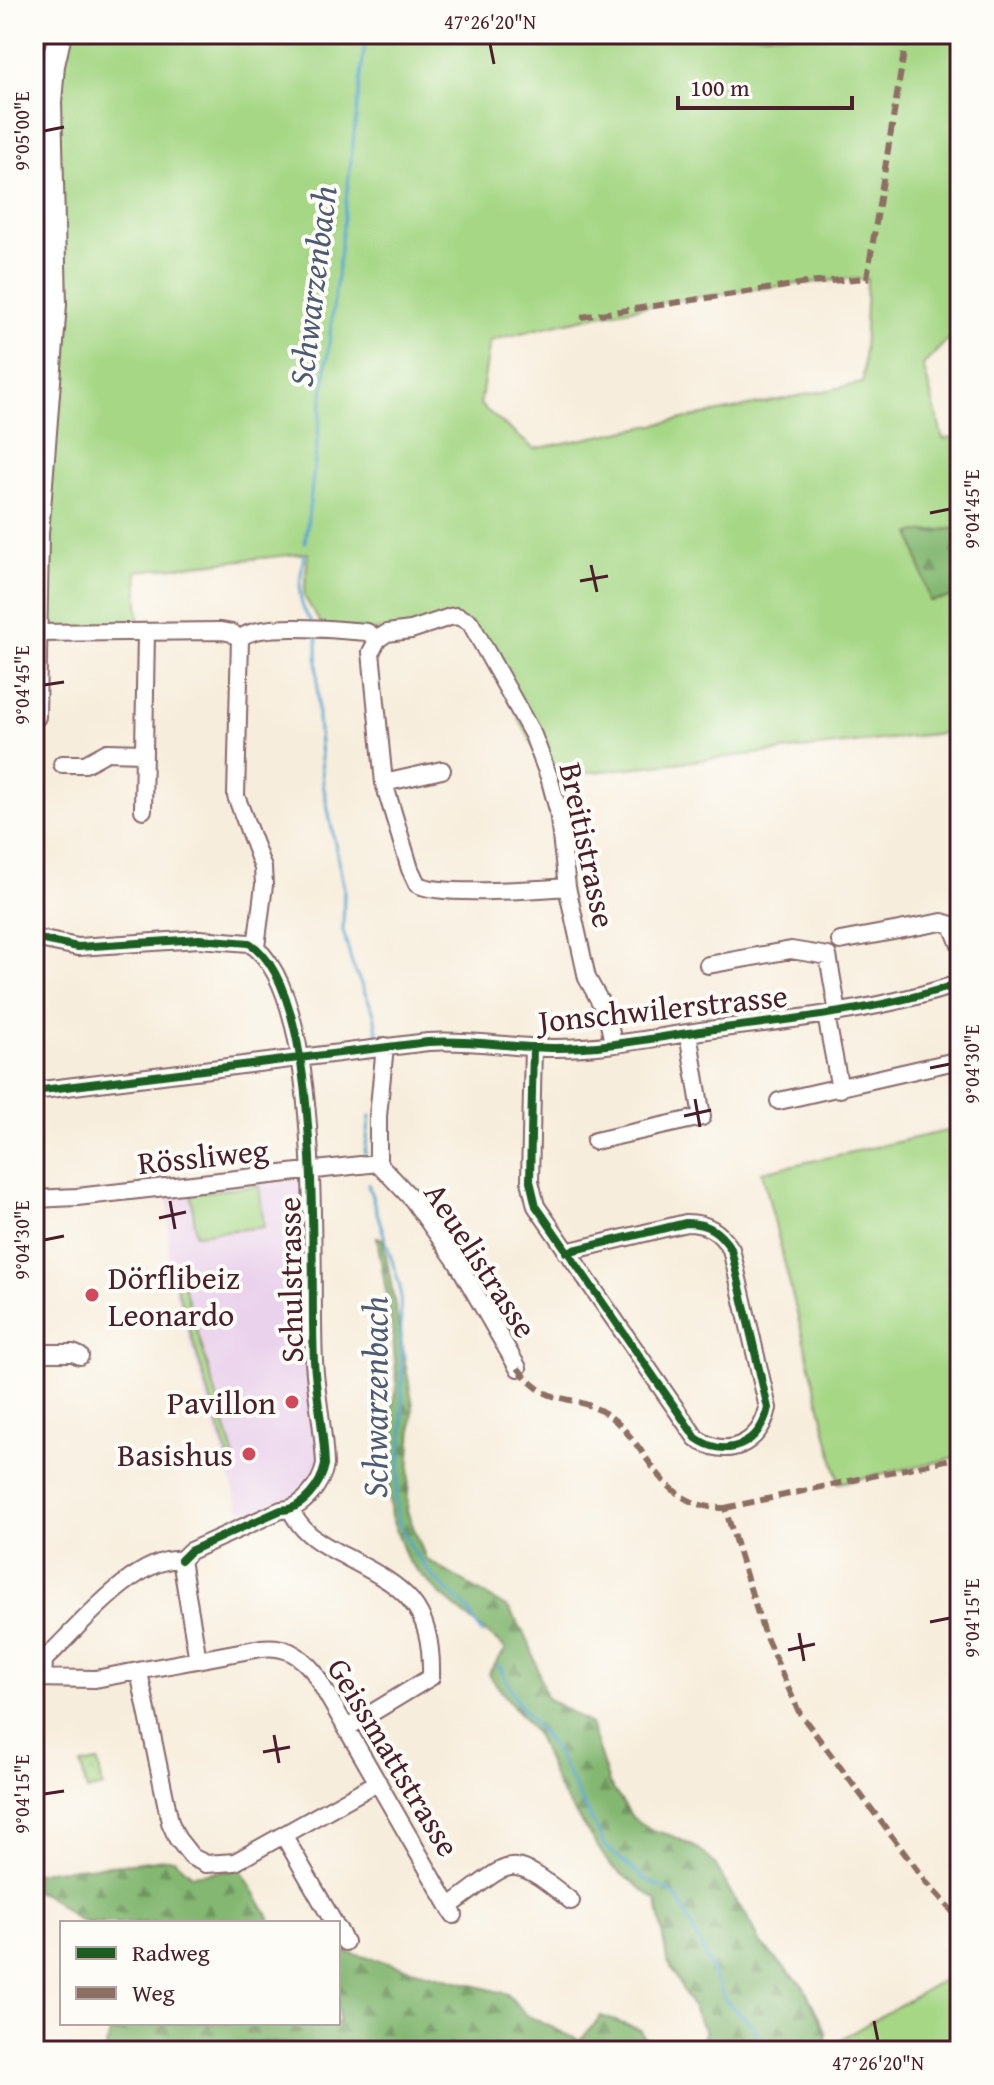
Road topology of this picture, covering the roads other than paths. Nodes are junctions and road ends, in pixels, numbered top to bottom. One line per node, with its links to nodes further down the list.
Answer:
1 (60, 34): 2 (main road)
2 (43, 183): 3 (main road)
3 (39, 448): 4 (main road)
4 (35, 573): 6 (main road)
5 (146, 632): 6 (street); 7 (street); 10 (street)
6 (35, 633): 9 (main road)
7 (240, 639): 8 (street, Breitistrasse); 19 (street)
8 (378, 639): 13 (street); 15 (street, Breitistrasse)
9 (34, 716)
10 (144, 753): 11 (street); 14 (street)
11 (62, 764)
12 (442, 770): 13 (street)
13 (384, 783): 15 (street)
14 (143, 810)
15 (567, 887): 24 (street, Breitistrasse)
16 (34, 938): 19 (street)
17 (840, 941): 18 (street)
18 (960, 945)
19 (256, 947): 27 (street, Schulstrasse)
20 (708, 965): 22 (street)
21 (959, 985): 22 (street, Jonschwilerstrasse)
22 (832, 1014): 23 (street, Jonschwilerstrasse); 29 (street)
23 (688, 1033): 24 (street, Jonschwilerstrasse); 32 (street)
24 (613, 1043): 26 (street, Jonschwilerstrasse)
25 (385, 1046): 26 (street, Jonschwilerstrasse); 27 (street, Jonschwilerstrasse); 33 (street)
26 (533, 1047): 36 (street)
27 (300, 1057): 30 (street, Jonschwilerstrasse); 34 (street, Schulstrasse)
28 (951, 1062): 29 (street)
29 (840, 1089): 31 (street)
30 (34, 1091)
31 (779, 1101)
32 (595, 1141)
33 (378, 1163): 34 (street, Rössliweg); 39 (street, Aeuelistrasse)
34 (312, 1172): 35 (street, Rössliweg); 40 (street, Schulstrasse)
35 (34, 1199)
36 (566, 1252): 36 (street)
37 (34, 1353): 38 (street)
38 (80, 1356)
39 (518, 1368)
40 (291, 1510): 41 (street, Schulstrasse); 45 (street)
41 (181, 1560): 42 (street); 44 (street, Schulstrasse)
42 (198, 1660): 43 (street, Geissmattstrasse); 45 (street, Geissmattstrasse)
43 (139, 1672): 44 (street, Geissmattstrasse); 47 (street)
44 (39, 1679)
45 (347, 1728): 46 (street, Geissmattstrasse)
46 (378, 1782): 47 (street); 48 (street, Geissmattstrasse)
47 (284, 1836): 49 (street)
48 (571, 1901)
49 (333, 1921)

